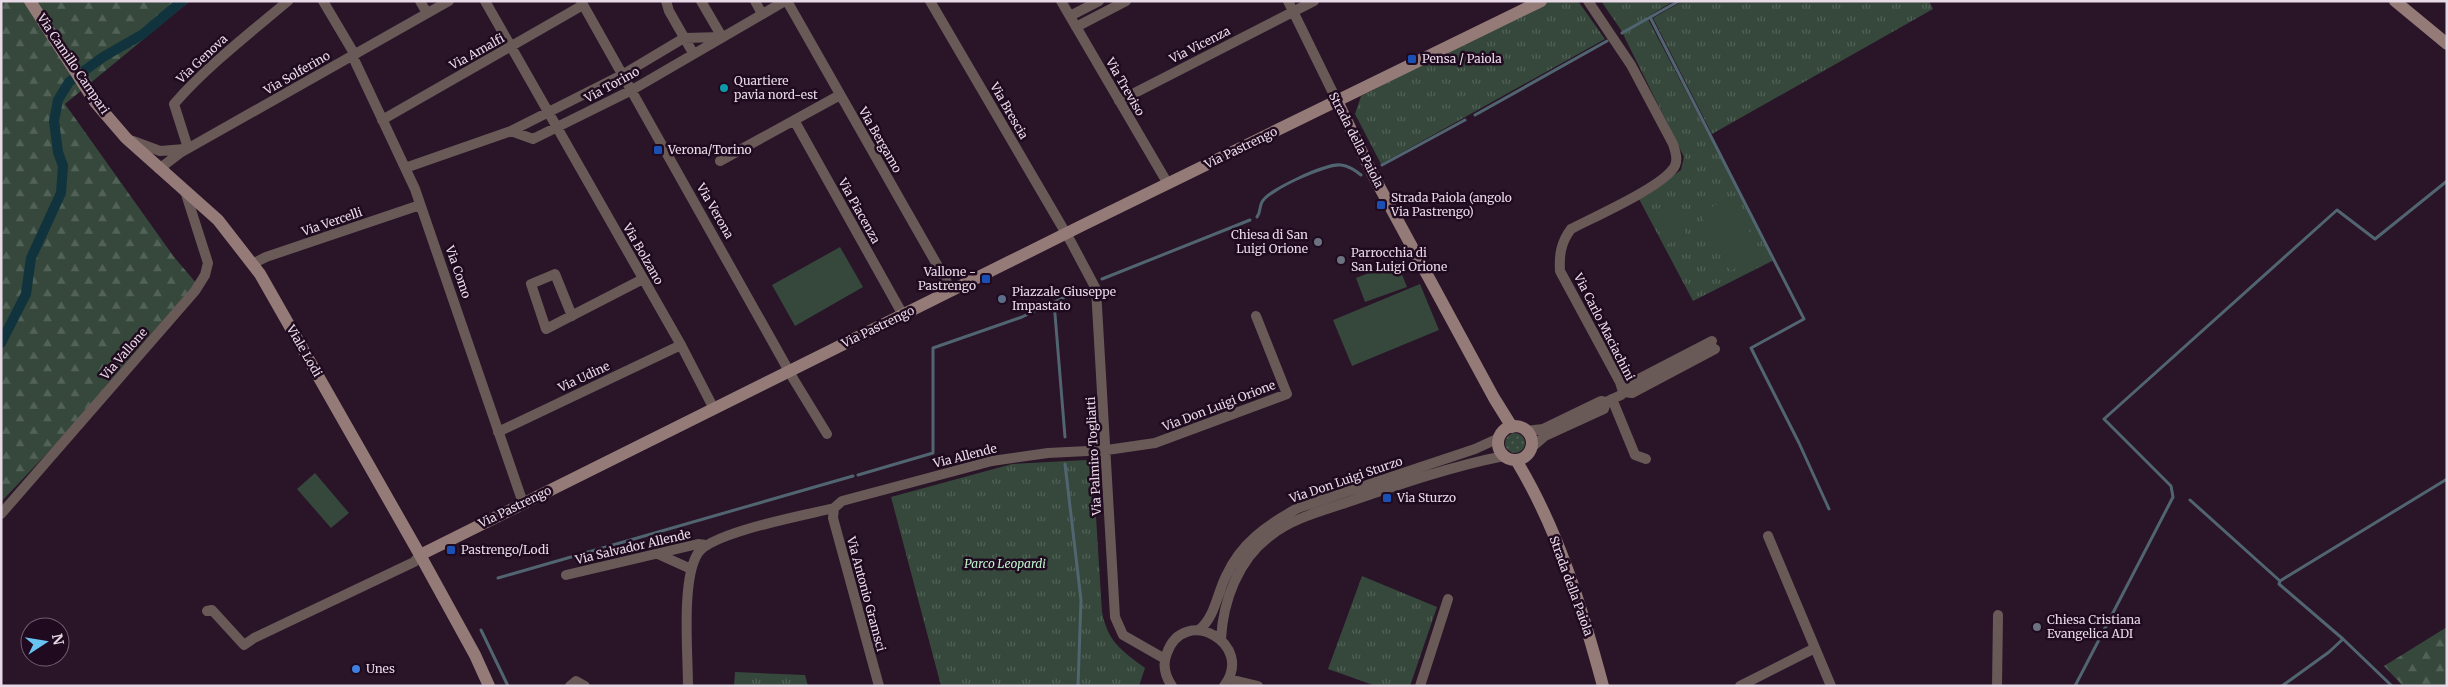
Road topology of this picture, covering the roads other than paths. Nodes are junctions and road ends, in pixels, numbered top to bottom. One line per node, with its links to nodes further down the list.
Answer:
1 (30, 1): 42 (street, Via Camillo Campari)
2 (288, 1): 43 (street, Via Genova)
3 (323, 1): 31 (street, Via Como)
4 (420, 1): 22 (street)
5 (449, 1): 22 (street, Via Solferino)
6 (485, 1): 29 (street, Via Bolzano)
7 (666, 1): 27 (street)
8 (701, 1): 26 (street)
9 (755, 1): 23 (street)
10 (786, 1): 23 (street, Via Torino); 34 (street, Via Bergamo)
11 (930, 1): 50 (street, Via Brescia)
12 (1061, 1): 24 (street, Via Treviso)
13 (1099, 1): 24 (street)
14 (1126, 1): 25 (street)
15 (1288, 1): 21 (street, Strada della Paiola)
16 (1314, 1): 21 (street)
17 (1541, 1): 36 (street, Via Pastrengo)
18 (1588, 1): 60 (street, Via Carlo Maciachini)
19 (2395, 1): 28 (street)
20 (582, 3): 29 (street, Via Amalfi); 32 (street, Via Verona)
21 (1293, 12): 35 (street, Via Vicenza); 36 (street, Strada della Paiola)
22 (427, 13): 31 (street, Via Solferino)
23 (762, 14): 26 (street, Via Torino)
24 (1070, 16): 25 (street, Via Treviso)
25 (1076, 27): 35 (street, Via Treviso)
26 (722, 37): 27 (street, Via Torino); 30 (street, Via Torino)
27 (684, 38): 30 (street); 32 (street, Via Torino)
28 (2447, 44)
29 (511, 48): 37 (street, Via Bolzano); 38 (street, Via Amalfi)
30 (693, 53): 33 (street, Via Torino)
31 (354, 55): 38 (street, Via Como); 43 (street, Via Solferino)
32 (622, 75): 33 (street, Via Verona); 37 (street, Via Torino)
33 (632, 90): 40 (street, Via Torino); 59 (street, Via Verona)
34 (840, 95): 39 (street); 53 (street, Via Bergamo)
35 (1119, 101): 47 (street, Via Treviso)
36 (1337, 101): 47 (street, Via Pastrengo); 61 (street, Strada della Paiola)
37 (547, 113): 40 (street, Via Bolzano); 41 (street, Via Torino)
38 (382, 120): 46 (street, Via Como)
39 (794, 120): 44 (street); 54 (street, Via Piacenza)
40 (557, 129): 41 (street, Via Torino); 52 (street, Via Bolzano)
41 (511, 131): 46 (street, Via Torino)
42 (126, 138): 43 (street); 45 (street, Via Camillo Campari)
43 (188, 148): 45 (street, Via Solferino)
44 (720, 160)
45 (159, 168): 48 (street, Viale Lodi)
46 (405, 168): 49 (street, Via Como)
47 (1168, 184): 50 (street, Via Pastrengo)
48 (185, 191): 51 (street, Viale Lodi); 74 (street, Via Vallone)
49 (420, 205): 51 (street, Via Vercelli); 66 (street, Via Como)
50 (1066, 234): 53 (street, Via Pastrengo); 69 (street, Via Palmiro Togliatti)
51 (252, 264): 78 (street, Viale Lodi)
52 (643, 279): 55 (street); 57 (street, Via Bolzano)
53 (952, 291): 54 (street, Via Pastrengo)
54 (903, 314): 59 (street, Via Pastrengo)
55 (572, 316): 55 (street)
56 (1256, 316): 69 (street, Via Don Luigi Orione)
57 (681, 345): 63 (street, Via Bolzano); 66 (street, Via Udine)
58 (1713, 345): 60 (street)
59 (791, 370): 63 (street, Via Pastrengo); 67 (street, Via Verona)
60 (1622, 392): 62 (street)
61 (1494, 398): 64 (street, Strada della Paiola); 68 (street, Strada della Paiola)
62 (1609, 401): 65 (street); 70 (street); 71 (street)
63 (714, 408): 72 (street, Via Pastrengo)
64 (1512, 426): 65 (street); 68 (street)
65 (1526, 431): 70 (street)
66 (498, 432): 72 (street, Via Como)
67 (827, 434)
68 (1500, 436): 70 (street); 84 (street, Via Don Luigi Sturzo)
69 (1106, 450): 73 (street, Via Allende); 87 (street, Via Palmiro Togliatti)
70 (1520, 455): 85 (street, Via Don Luigi Sturzo); 97 (street, Strada della Paiola)
71 (1646, 459)
72 (523, 503): 78 (street, Via Pastrengo)
73 (834, 508): 76 (street, Via Salvador Allende); 93 (street, Via Antonio Gramsci)
74 (1, 514)
75 (1768, 536): 86 (street)
76 (706, 545): 77 (street, Via Salvador Allende); 79 (street, Via Salvador Allende)
77 (658, 554): 79 (street); 80 (street, Via Salvador Allende)
78 (420, 555): 82 (street); 89 (street, Viale Lodi)
79 (691, 569): 92 (street, Via Salvador Allende)
80 (566, 575)
81 (1448, 599): 96 (street)
82 (207, 611)
83 (1998, 615): 100 (street)
84 (1199, 630): 85 (street); 87 (street)
85 (1221, 639): 88 (street)
86 (1815, 648): 98 (street); 99 (street)
87 (1165, 659): 94 (street)
88 (1226, 682): 95 (street)
89 (489, 686)
90 (570, 686): 91 (street)
91 (585, 686)
92 (688, 686)
93 (878, 686)
94 (1172, 686)
95 (1258, 686)
96 (1420, 686)
97 (1603, 686)
98 (1740, 686)
99 (1831, 686)
100 (1997, 686)

